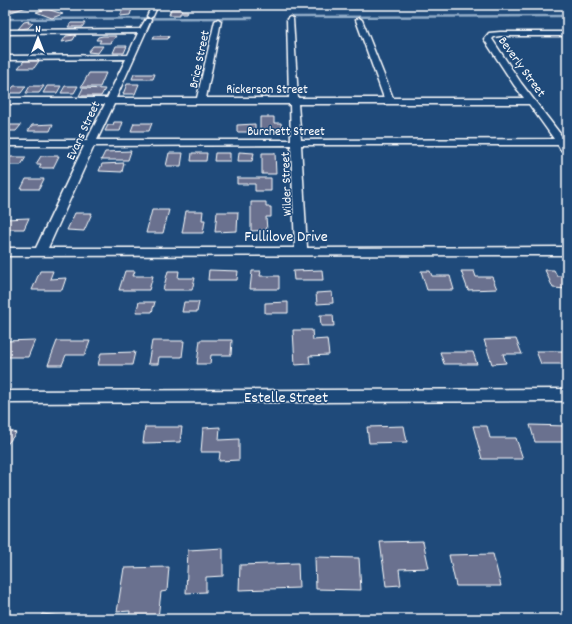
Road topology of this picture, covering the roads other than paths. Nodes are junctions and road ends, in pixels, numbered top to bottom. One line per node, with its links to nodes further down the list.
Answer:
1 (155, 5): 5 (street, Evans Street)
2 (290, 19): 14 (street, Wilder Street)
3 (359, 20): 10 (street)
4 (218, 21): 13 (street, Brice Street)
5 (143, 31): 6 (street); 8 (street, Evans Street)
6 (5, 32)
7 (567, 34): 11 (street, Beverly Street)
8 (131, 57): 9 (street); 12 (street, Evans Street)
9 (5, 58)
10 (389, 100): 11 (street, Rickerson Street); 14 (street, Rickerson Street)
11 (530, 100): 16 (street, Beverly Street)
12 (110, 101): 13 (street, Rickerson Street); 15 (street, Rickerson Street); 18 (street, Evans Street)
13 (201, 101): 14 (street, Rickerson Street)
14 (294, 101): 19 (street, Wilder Street)
15 (5, 102)
16 (564, 142): 19 (street, Burchett Street); 20 (street, Beverly Street)
17 (5, 143): 18 (street, Burchett Street)
18 (91, 143): 19 (street, Burchett Street); 23 (street, Evans Street)
19 (296, 143): 24 (street, Wilder Street)
20 (567, 151)
21 (567, 251): 24 (street, Fullilove Drive)
22 (5, 252): 23 (street, Fullilove Drive)
23 (40, 252): 24 (street, Fullilove Drive)
24 (301, 252)
25 (567, 395): 26 (street, Estelle Street)
26 (5, 397)

